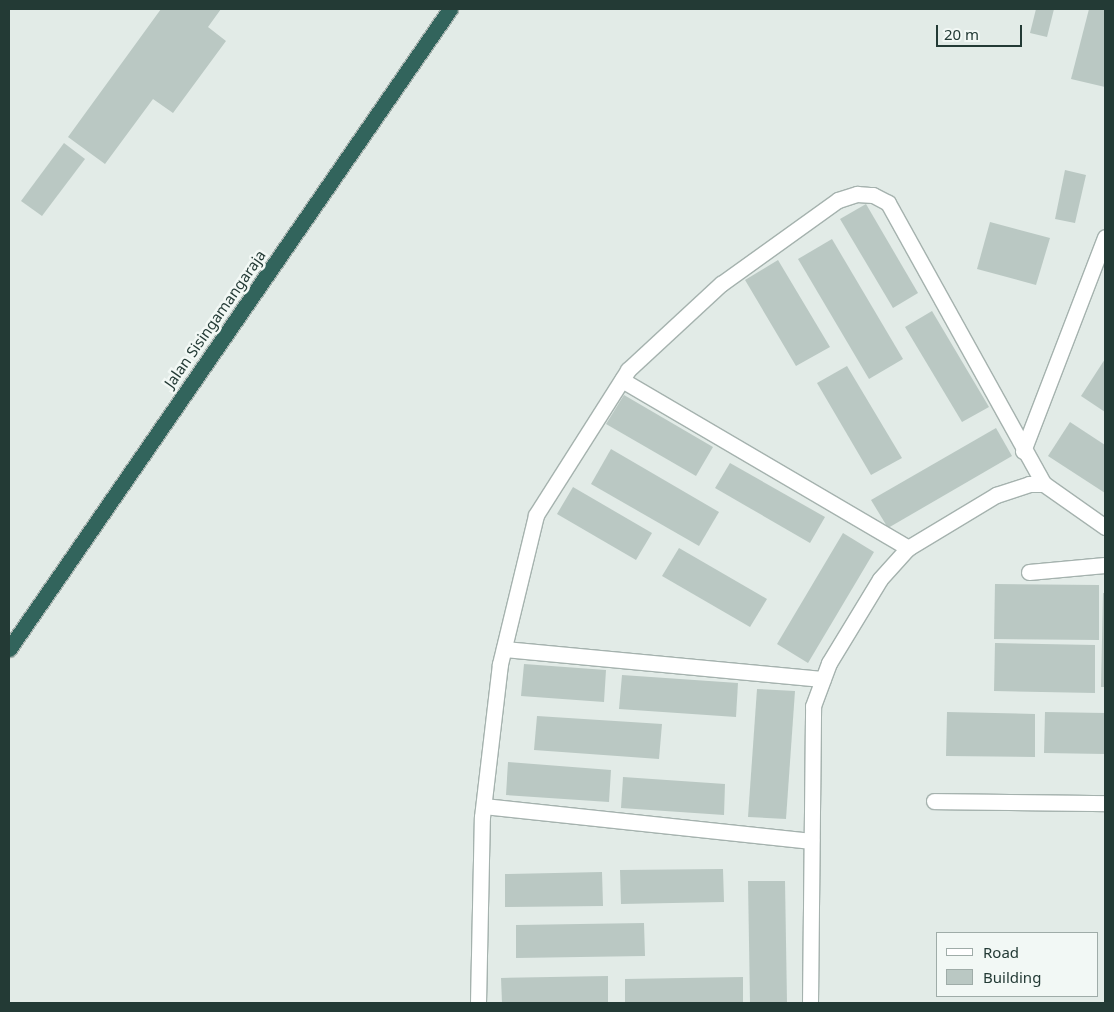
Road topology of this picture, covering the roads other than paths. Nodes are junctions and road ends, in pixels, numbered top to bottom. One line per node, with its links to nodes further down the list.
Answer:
1 (450, 9): 10 (highway, Jalan Sisingamangaraja)
2 (1105, 237): 4 (street)
3 (622, 380): 4 (street); 7 (street); 11 (street)
4 (1024, 451): 5 (street)
5 (1044, 484): 6 (street); 7 (street)
6 (1105, 526)
7 (908, 548): 12 (street)
8 (1105, 564): 9 (street)
9 (1029, 572)
10 (9, 649)
11 (504, 649): 12 (street); 15 (street)
12 (823, 679): 16 (street)
13 (934, 800): 14 (street)
14 (1105, 803)
15 (484, 806): 16 (street); 17 (street)
16 (811, 841): 18 (street)
17 (478, 1003)
18 (810, 1003)

